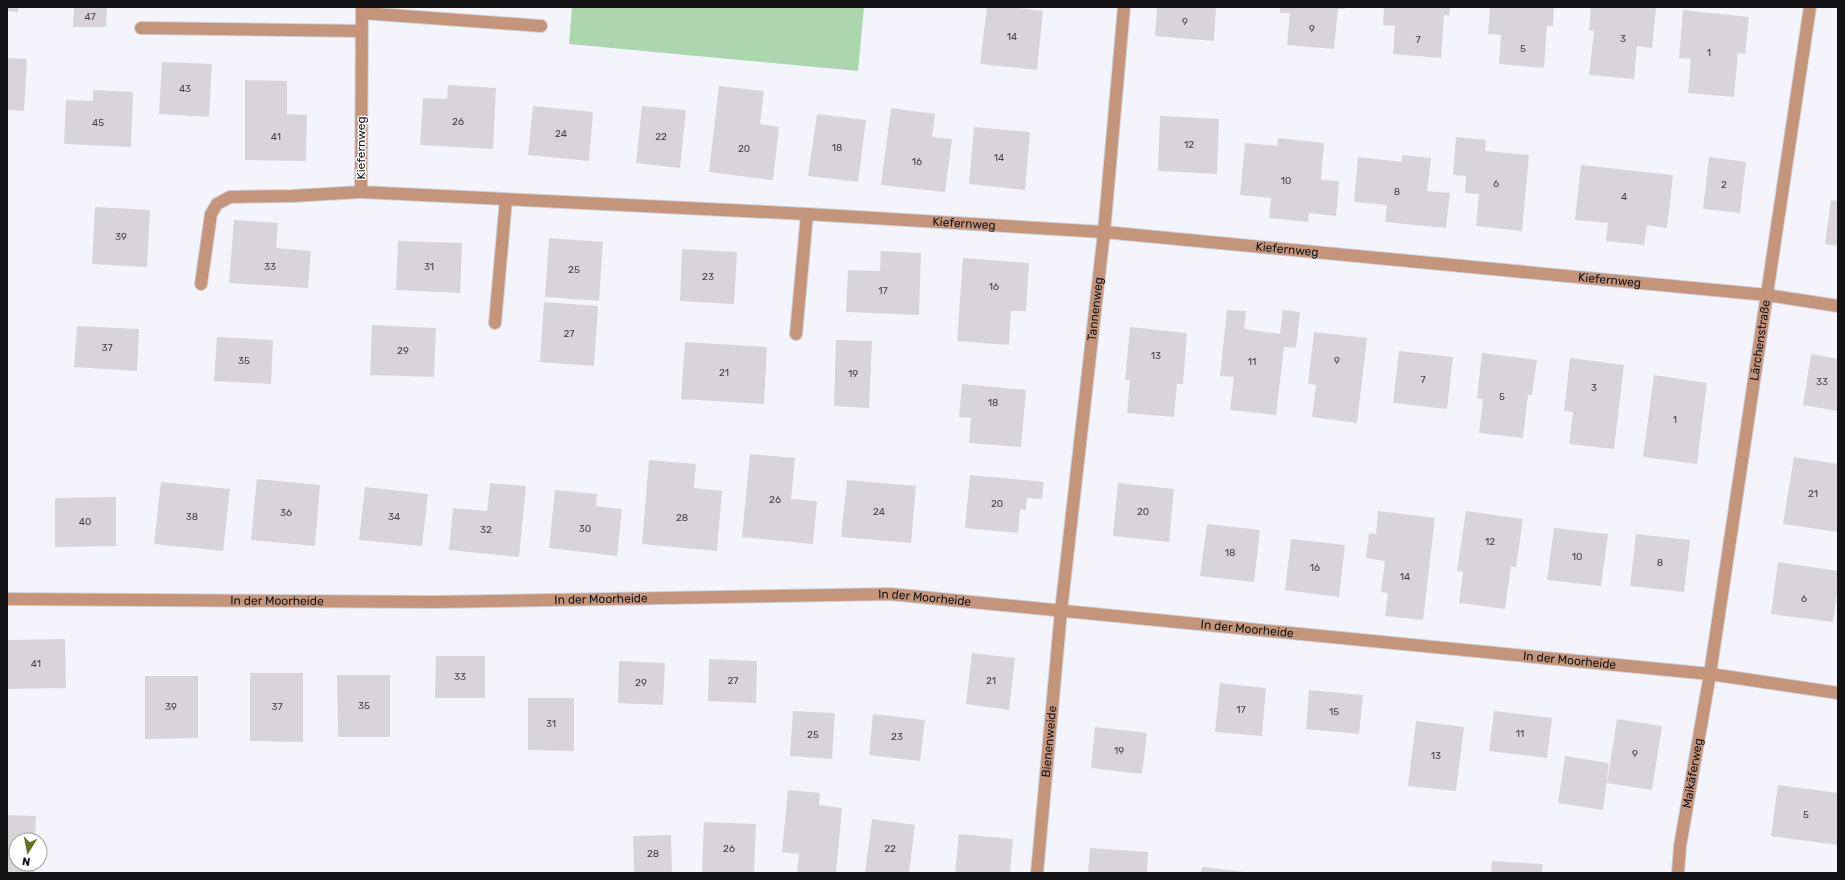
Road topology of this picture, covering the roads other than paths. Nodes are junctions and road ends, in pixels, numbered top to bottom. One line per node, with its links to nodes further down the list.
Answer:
1 (1124, 7): 10 (street, Tannenweg)
2 (1810, 7): 12 (street, Lärchenstraße)
3 (362, 10): 4 (street); 6 (street, Kiefernweg)
4 (541, 26)
5 (141, 28): 6 (street)
6 (362, 31): 7 (street, Kiefernweg)
7 (361, 192): 8 (street, Kiefernweg); 11 (street)
8 (506, 199): 9 (street, Kiefernweg); 14 (street)
9 (807, 214): 10 (street, Kiefernweg); 15 (street)
10 (1104, 232): 12 (street, Kiefernweg); 17 (street, Tannenweg)
11 (201, 284)
12 (1767, 295): 13 (street, Kiefernweg); 18 (street, Lärchenstraße)
13 (1838, 306)
14 (495, 323)
15 (796, 334)
16 (7, 599): 17 (street, In der Moorheide)
17 (1061, 611): 18 (street, In der Moorheide); 20 (street, Bienenweide)
18 (1710, 674): 19 (street, In der Moorheide); 21 (street, Maikäferweg)
19 (1838, 693)
20 (1037, 873)
21 (1678, 873)

